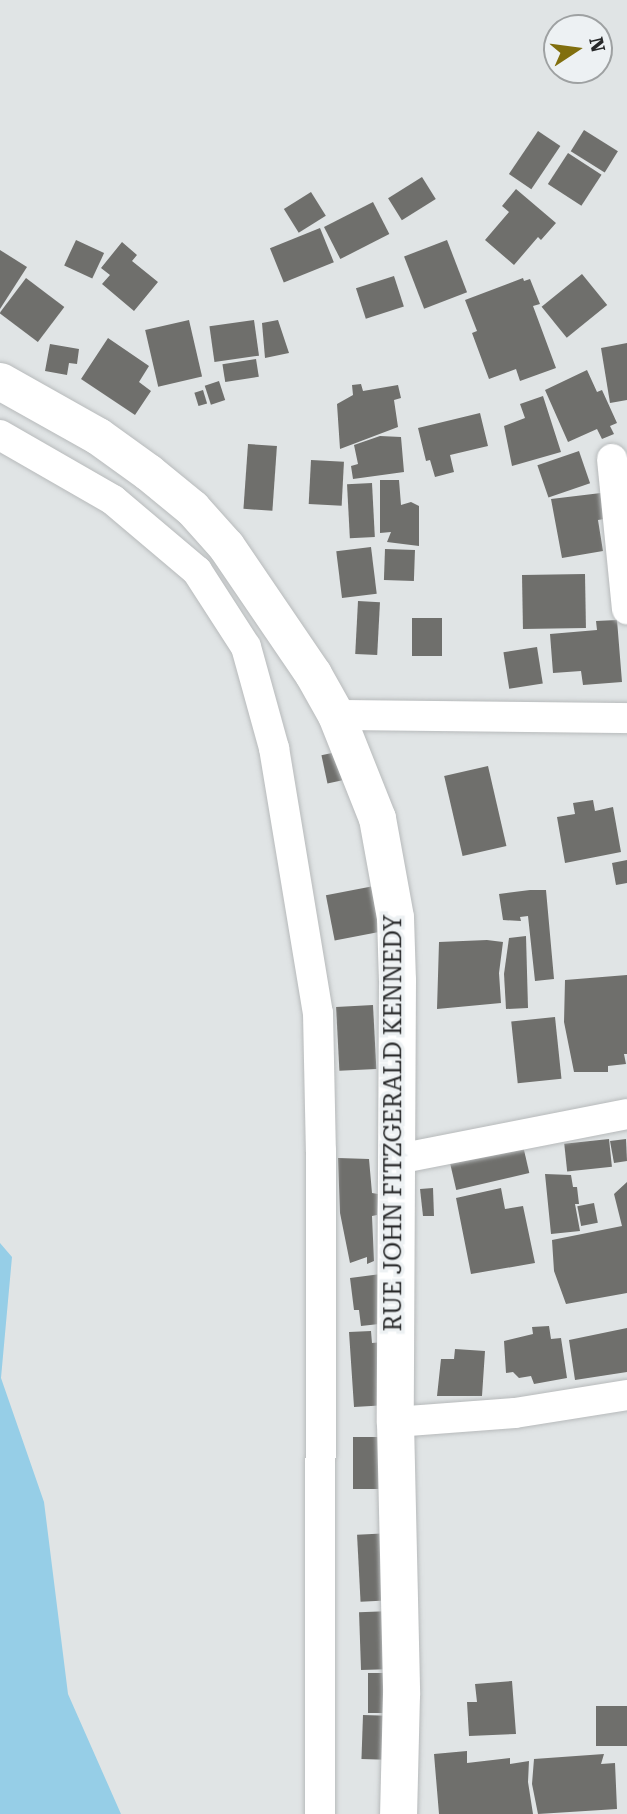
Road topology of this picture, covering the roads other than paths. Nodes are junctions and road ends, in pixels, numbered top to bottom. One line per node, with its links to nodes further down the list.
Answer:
1 (0, 381): 5 (street, RUE JOHN FITZGERALD KENNEDY)
2 (0, 435): 11 (street)
3 (612, 459): 4 (street)
4 (627, 609)
5 (336, 715): 6 (street); 8 (street, RUE JOHN FITZGERALD KENNEDY)
6 (627, 718)
7 (627, 1114): 8 (street)
8 (398, 1159): 10 (street, RUE JOHN FITZGERALD KENNEDY)
9 (627, 1395): 10 (street)
10 (395, 1422): 12 (street, RUE JOHN FITZGERALD KENNEDY)
11 (320, 1814)
12 (398, 1814)

